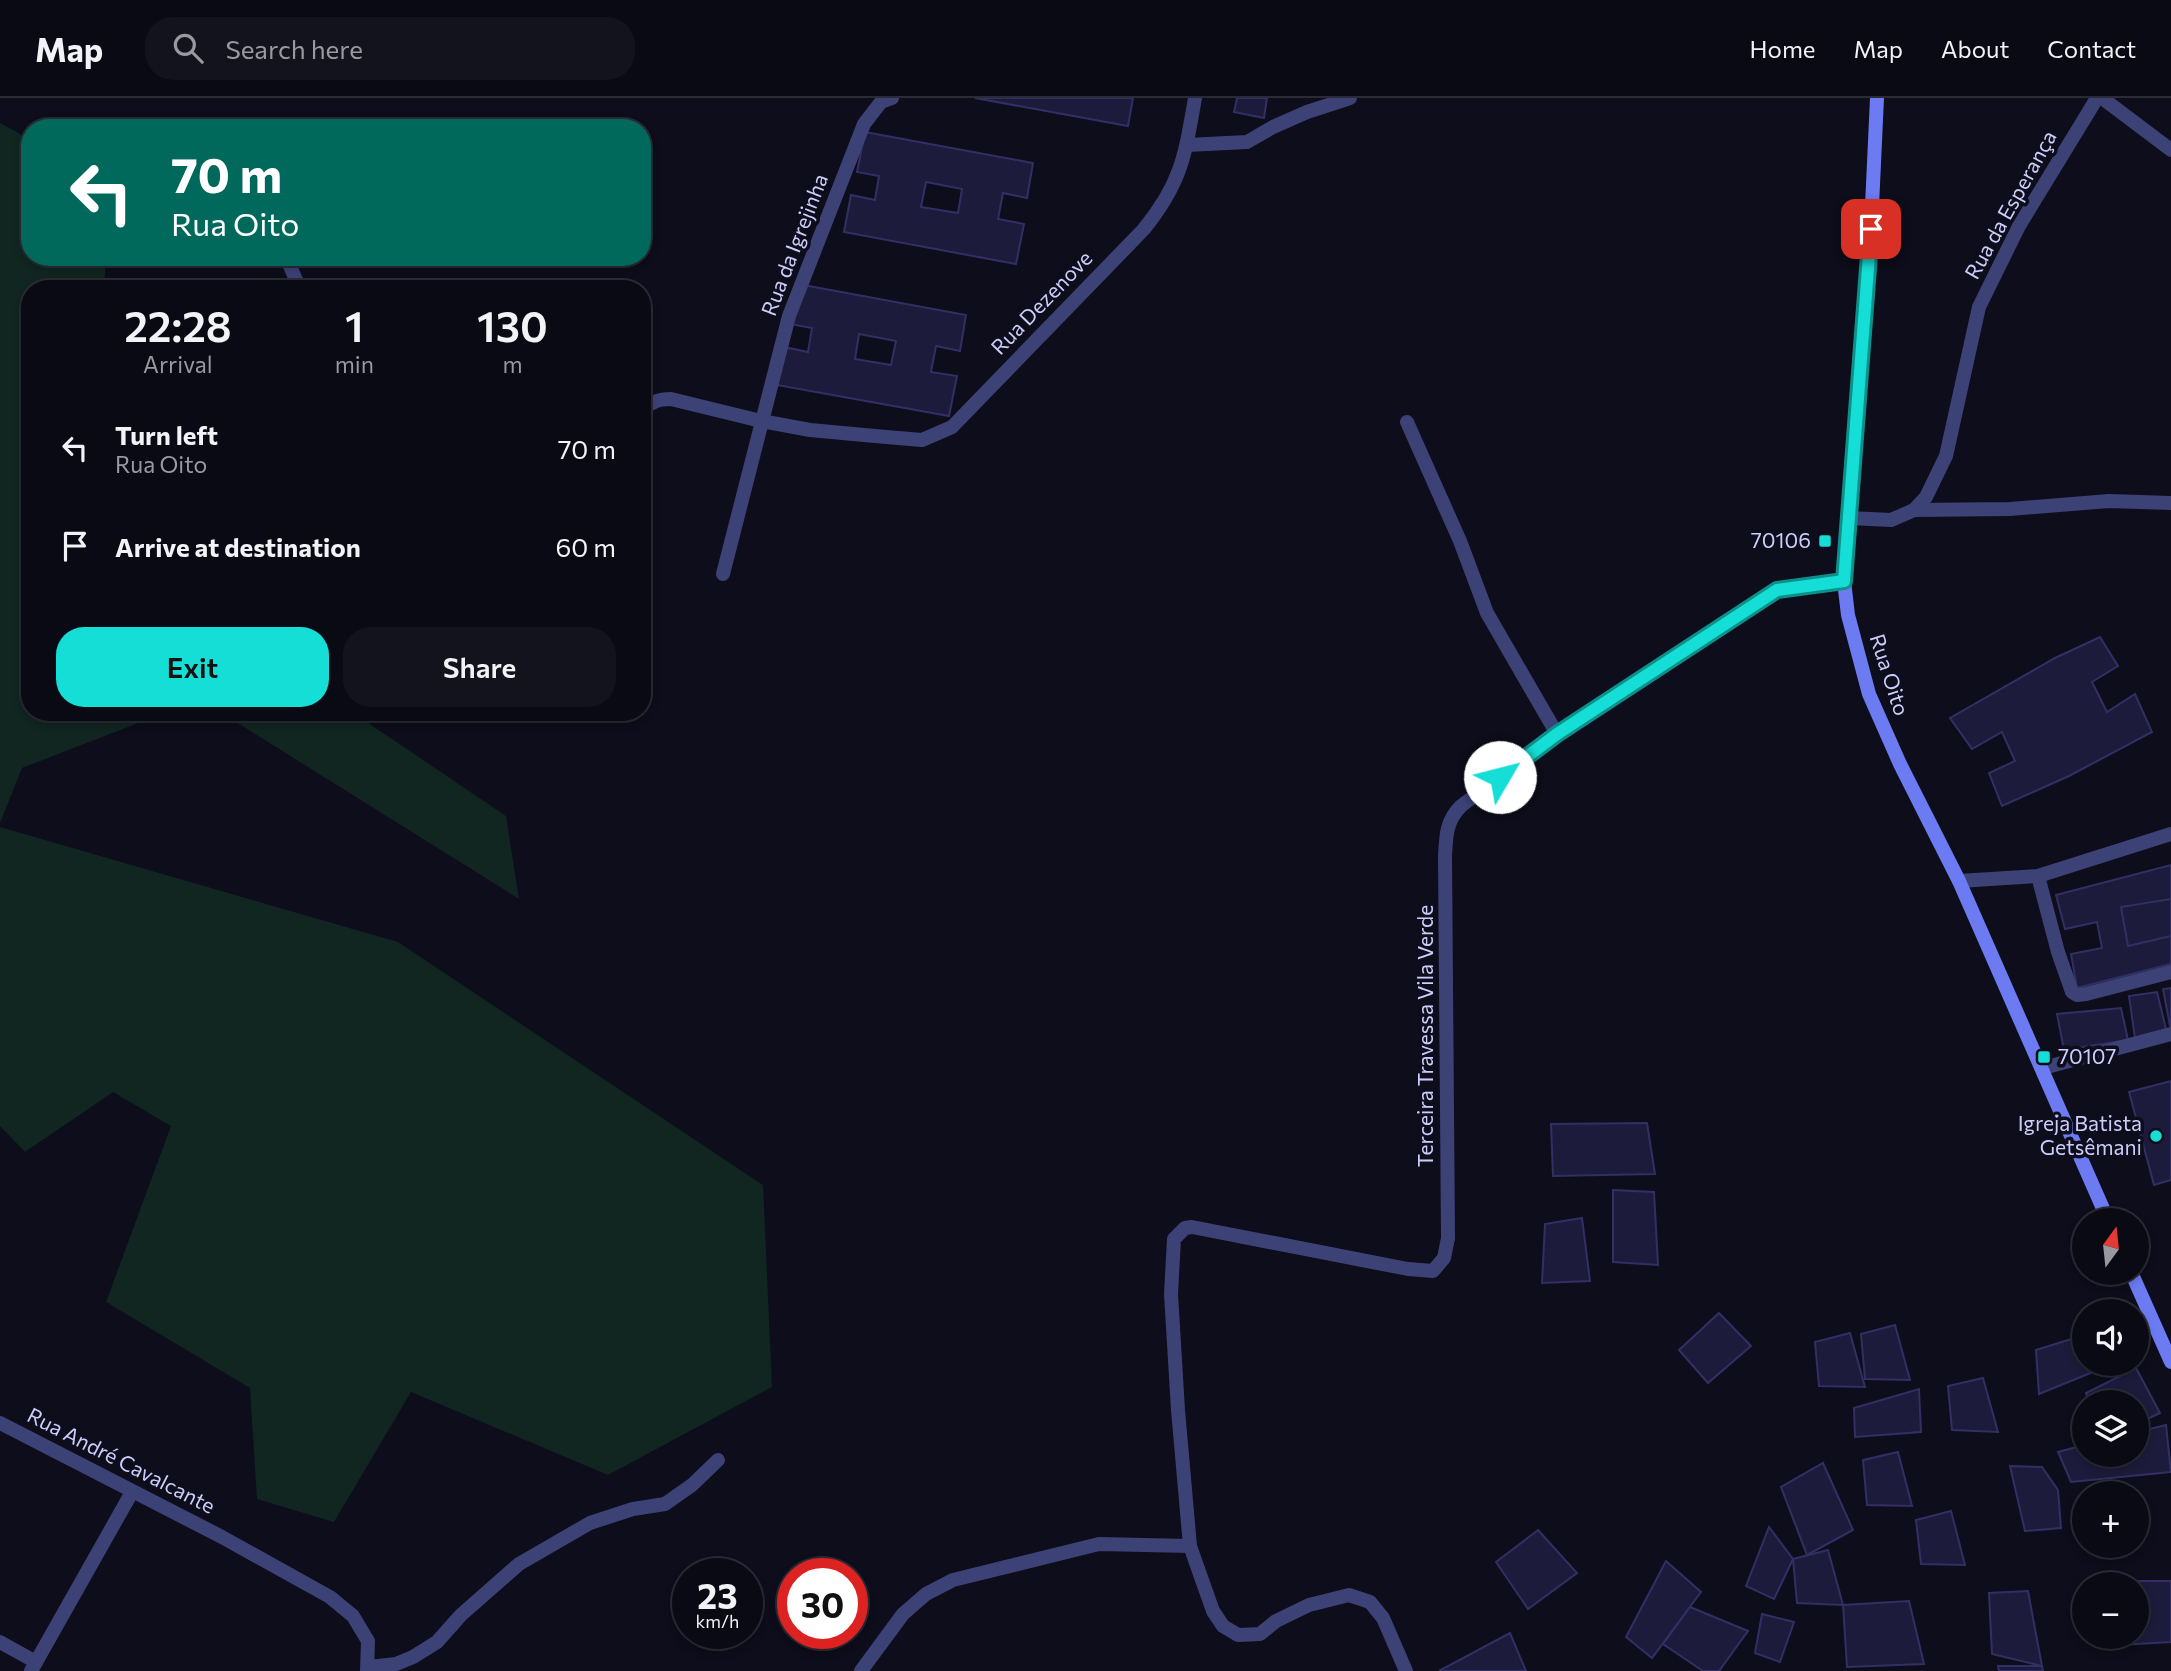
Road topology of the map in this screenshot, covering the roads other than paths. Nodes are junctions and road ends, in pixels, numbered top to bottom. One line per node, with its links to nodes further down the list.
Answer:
1 (892, 98): 10 (street, Rua da Igrejinha)
2 (1195, 98): 7 (street, Rua Dezenove)
3 (1350, 98): 7 (street)
4 (1877, 98): 14 (street, Rua Oito)
5 (2097, 98): 13 (street, Rua da Esperança)
6 (2102, 98): 8 (street)
7 (1187, 145): 10 (street, Rua Dezenove)
8 (2171, 150)
9 (651, 402): 10 (street, Rua Dezenove)
10 (761, 421): 15 (street, Rua da Igrejinha)
11 (1407, 422): 17 (street)
12 (2171, 503): 13 (street)
13 (1914, 510): 14 (street)
14 (1849, 518): 16 (street, Rua Oito)
15 (723, 574)
16 (1844, 581): 17 (street); 20 (street, Rua Oito)
17 (1557, 734): 30 (street, Terceira Travessa Vila Verde)
18 (2171, 834): 19 (street)
19 (2038, 876): 20 (street); 21 (street)
20 (1959, 881): 23 (street, Rua Oito)
21 (2171, 972)
22 (2171, 1034): 23 (street)
23 (2043, 1068): 24 (street, Rua Oito)
24 (2103, 1208)
25 (2137, 1285): 26 (street)
26 (2171, 1362)
27 (0, 1423): 29 (street, Rua André Cavalcante)
28 (718, 1460): 33 (street)
29 (132, 1492): 32 (street); 33 (street, Rua André Cavalcante)
30 (1190, 1546): 34 (street); 35 (street)
31 (0, 1642): 32 (street)
32 (34, 1666)
33 (368, 1669)
34 (861, 1671)
35 (1406, 1671)

